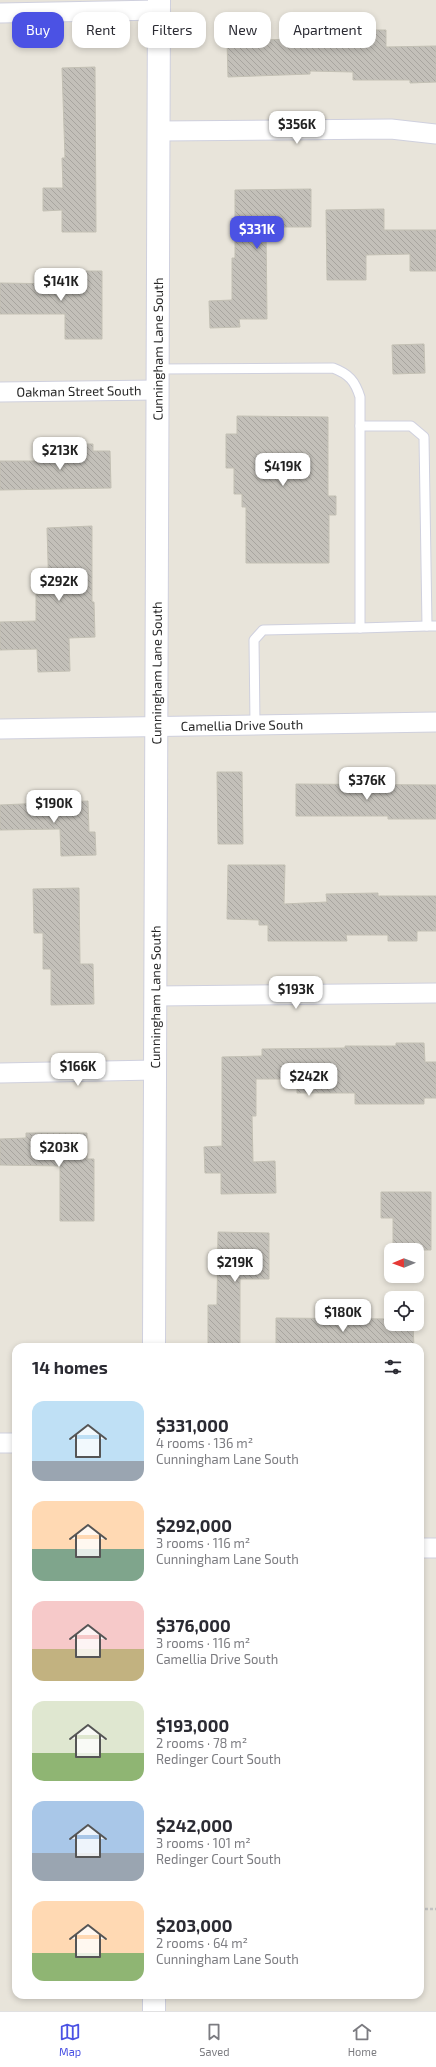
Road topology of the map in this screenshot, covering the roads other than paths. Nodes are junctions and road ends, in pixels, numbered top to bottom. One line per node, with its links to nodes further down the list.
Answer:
1 (159, 5): 2 (street); 3 (street, Cunningham Lane South)
2 (0, 13)
3 (160, 131): 4 (street); 5 (street, Cunningham Lane South)
4 (436, 134)
5 (157, 369): 6 (street, Cunningham Lane South); 8 (lane)
6 (157, 390): 7 (street, Oakman Street South); 13 (street, Cunningham Lane South)
7 (0, 392)
8 (360, 426): 9 (lane); 10 (lane)
9 (432, 626): 10 (lane)
10 (360, 628): 12 (lane)
11 (436, 722): 12 (street, Camellia Drive South)
12 (255, 724): 13 (street, Camellia Drive South)
13 (155, 725): 14 (street, Camellia Drive South); 16 (street, Cunningham Lane South)
14 (0, 729)
15 (436, 993): 16 (street)
16 (155, 996): 17 (street, Cunningham Lane South)
17 (155, 1070): 18 (street); 19 (street, Cunningham Lane South)
18 (0, 1073)
19 (154, 1343)
20 (0, 1443): 21 (street)
21 (12, 1443)
22 (424, 1548): 23 (street)
23 (436, 1548)
24 (154, 1999): 25 (street)
25 (154, 2011)

